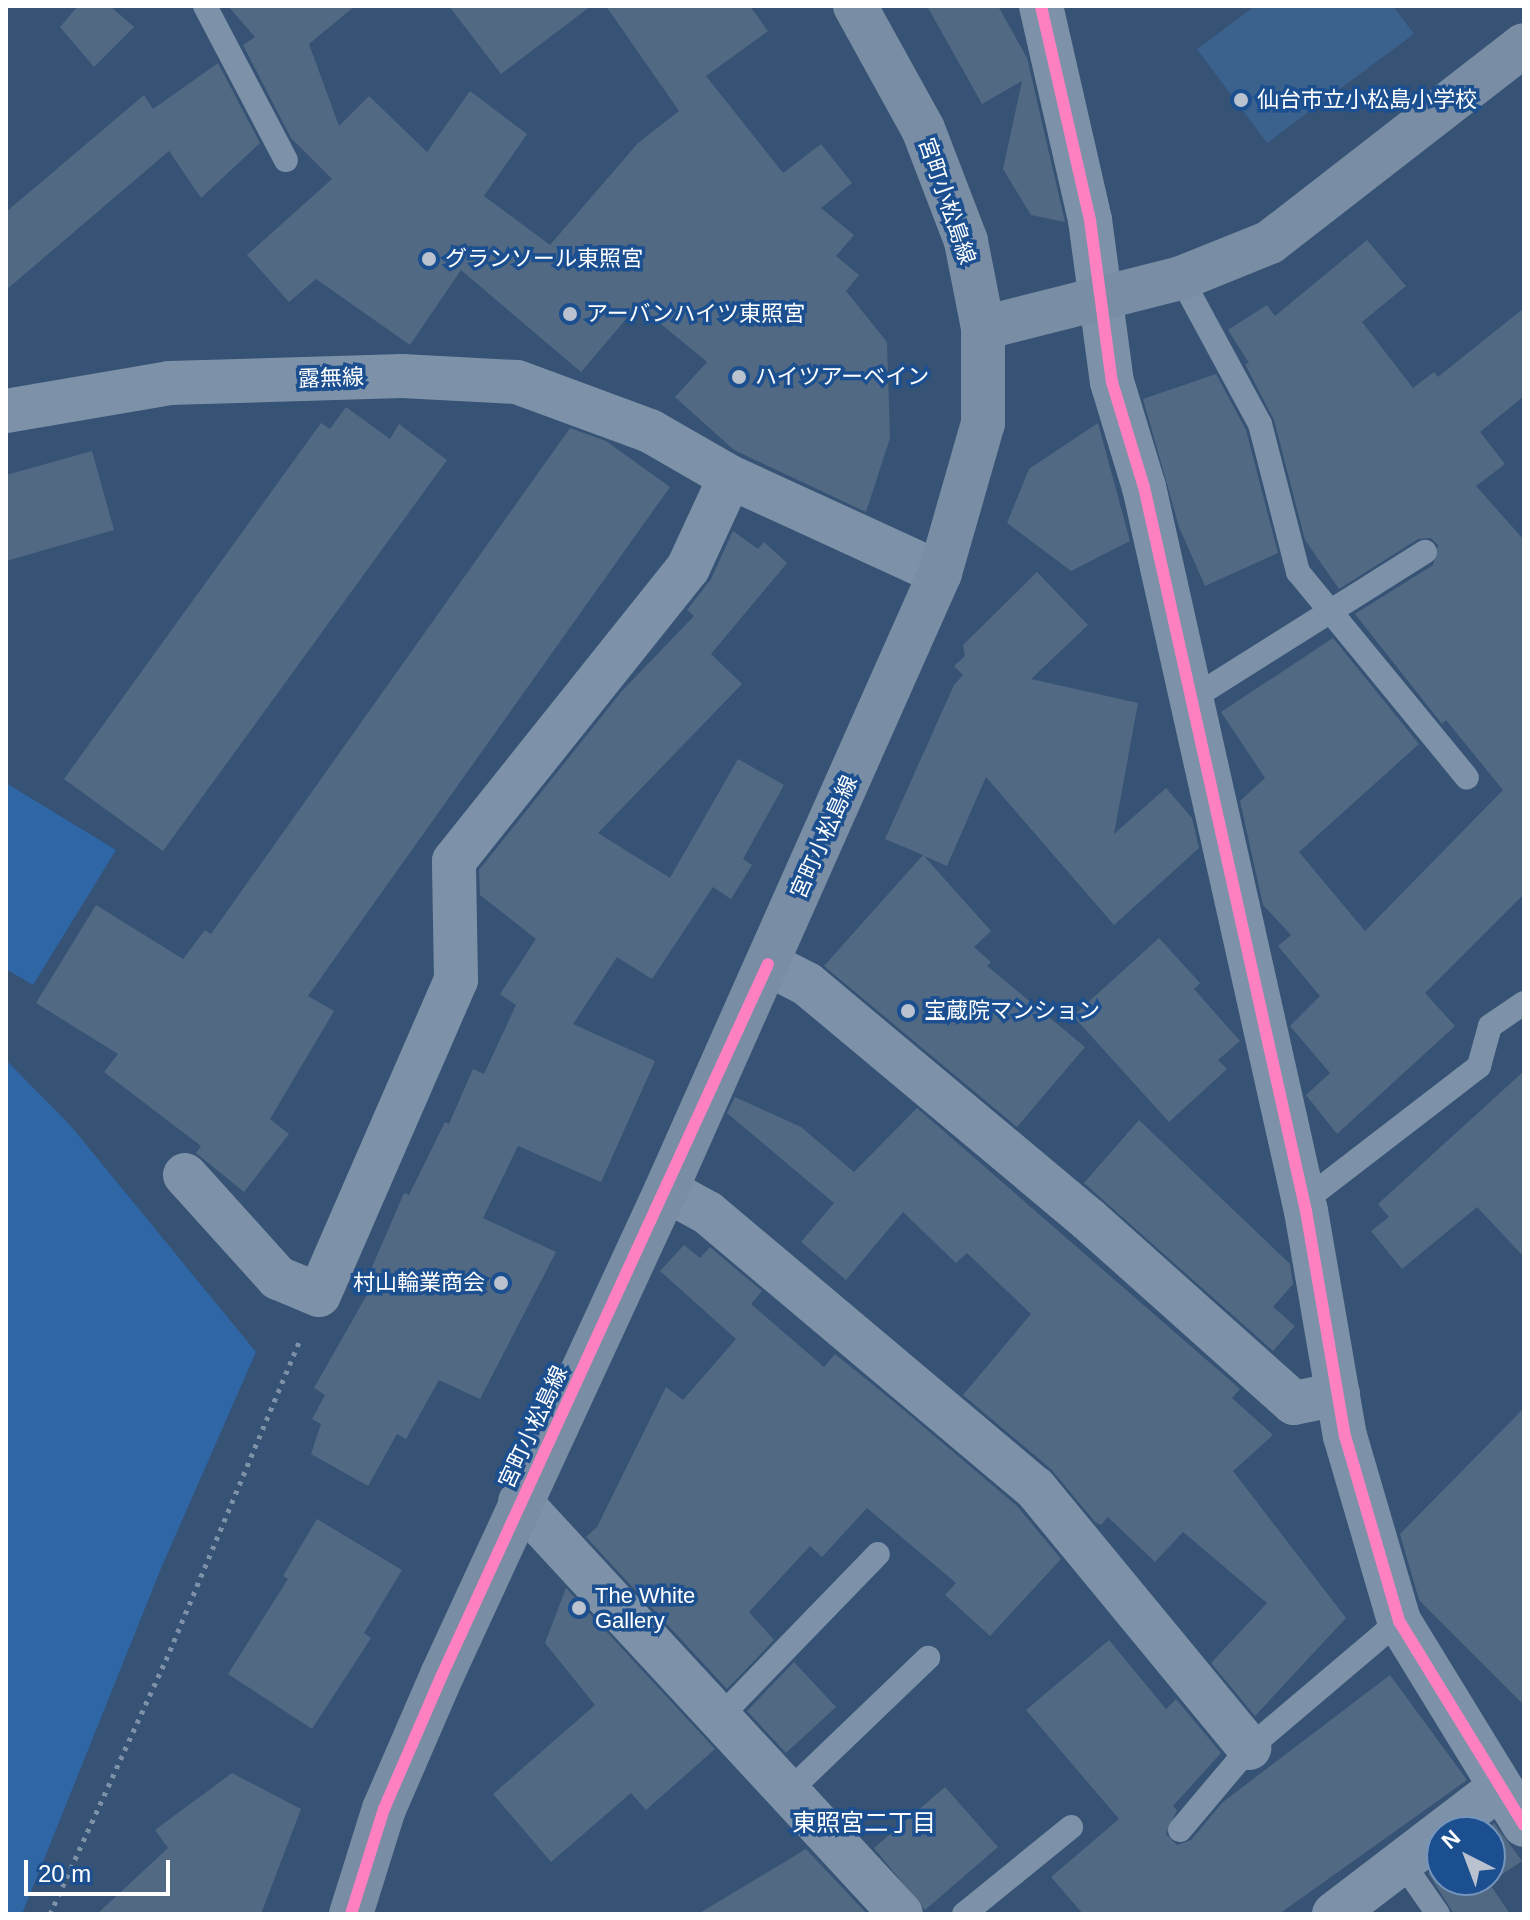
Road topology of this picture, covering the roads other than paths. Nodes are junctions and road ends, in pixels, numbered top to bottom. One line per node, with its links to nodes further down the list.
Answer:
1 (205, 6): 5 (lane)
2 (855, 6): 8 (street, 宮町小松島線)
3 (1041, 6): 7 (street)
4 (1524, 45): 6 (street)
5 (286, 160)
6 (1181, 278): 7 (street); 13 (lane)
7 (1103, 299): 8 (street); 14 (street)
8 (983, 328): 12 (street, 宮町小松島線)
9 (6, 411): 10 (street, 露無線)
10 (730, 477): 12 (street, 露無線); 18 (street)
11 (1425, 552): 13 (lane)
12 (940, 573): 16 (street, 宮町小松島線)
13 (1329, 614): 14 (lane); 15 (lane)
14 (1188, 701): 20 (street)
15 (1467, 778)
16 (768, 964): 19 (street, 宮町小松島線); 21 (street)
17 (1524, 1003): 20 (lane)
18 (185, 1175)
19 (666, 1190): 22 (street, 宮町小松島線); 27 (street)
20 (1304, 1201): 21 (street)
21 (1338, 1394): 24 (street)
22 (520, 1502): 26 (street); 34 (street, 宮町小松島線)
23 (878, 1554): 26 (lane)
24 (1399, 1621): 27 (lane); 28 (street)
25 (928, 1658): 29 (lane)
26 (717, 1720): 29 (street)
27 (1249, 1748): 32 (lane)
28 (1500, 1787): 30 (street); 33 (street)
29 (786, 1794): 35 (street)
30 (1524, 1825)
31 (1071, 1827): 36 (lane)
32 (1180, 1830)
33 (1402, 1862): 37 (street); 38 (lane)
34 (351, 1914)
35 (901, 1914)
36 (964, 1914)
37 (1334, 1914)
38 (1438, 1914)

